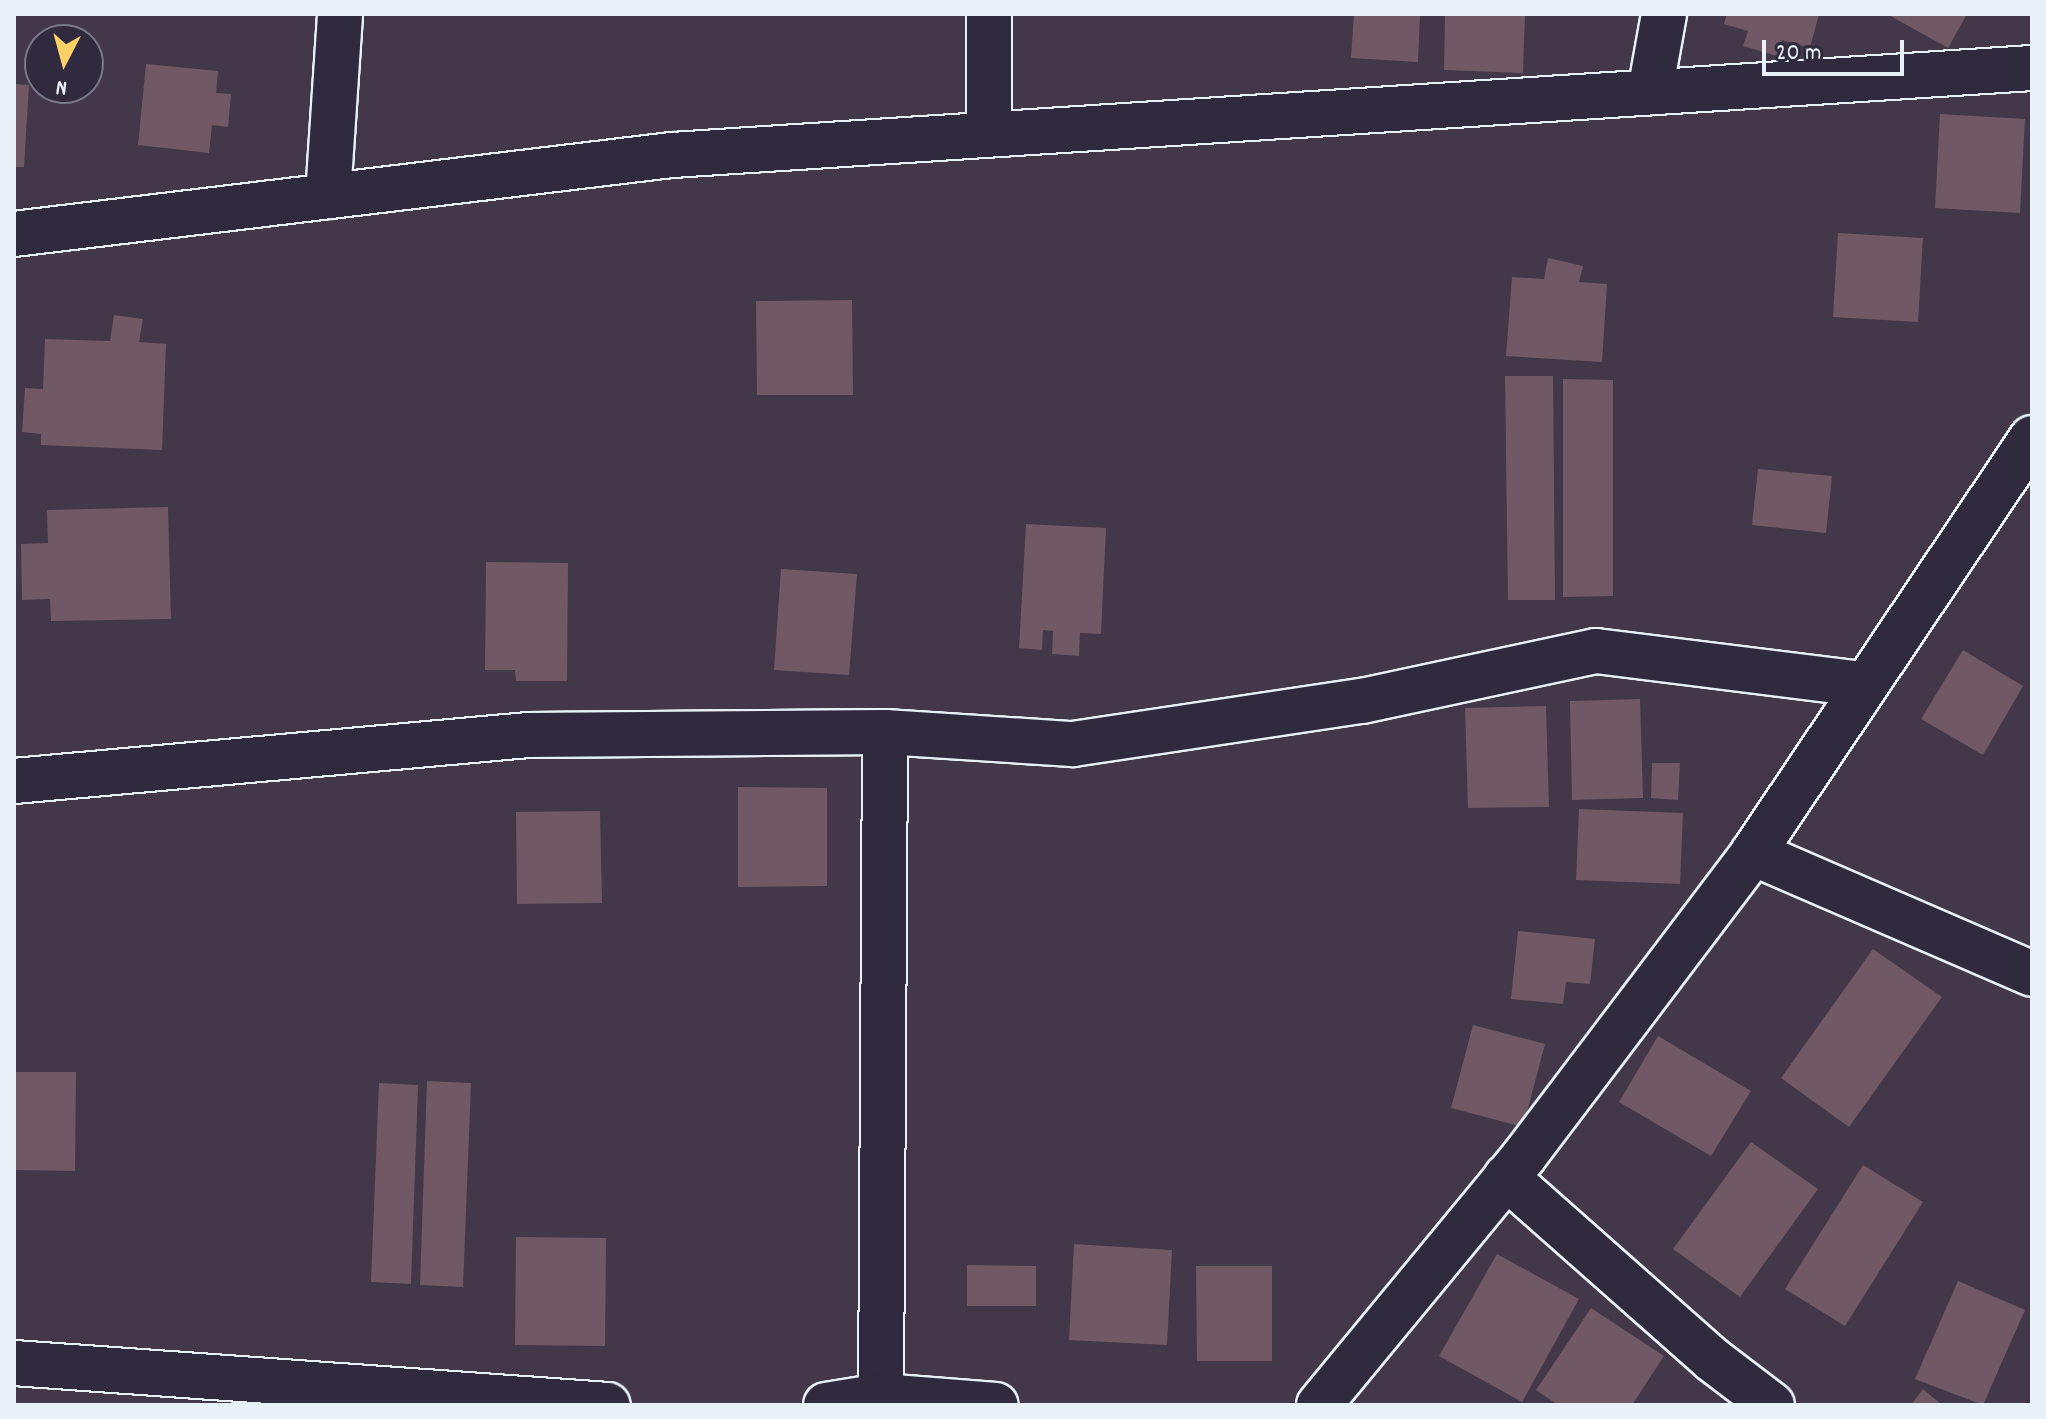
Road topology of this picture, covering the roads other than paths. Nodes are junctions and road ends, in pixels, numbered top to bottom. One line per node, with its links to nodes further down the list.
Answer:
1 (340, 14): 7 (street)
2 (989, 14): 6 (street)
3 (1664, 14): 5 (street)
4 (2032, 68): 5 (street)
5 (1650, 92): 6 (street)
6 (989, 134): 7 (street)
7 (328, 196): 8 (street)
8 (14, 234)
9 (2032, 438): 10 (street)
10 (1862, 684): 11 (street); 13 (street)
11 (885, 732): 12 (street); 17 (street)
12 (14, 781)
13 (1753, 853): 14 (street); 15 (street)
14 (2032, 974)
15 (1506, 1177): 21 (street); 22 (street)
16 (14, 1363): 18 (street)
17 (881, 1396): 19 (street); 20 (street)
18 (608, 1405)
19 (826, 1405)
20 (996, 1405)
21 (1319, 1405)
22 (1772, 1405)

